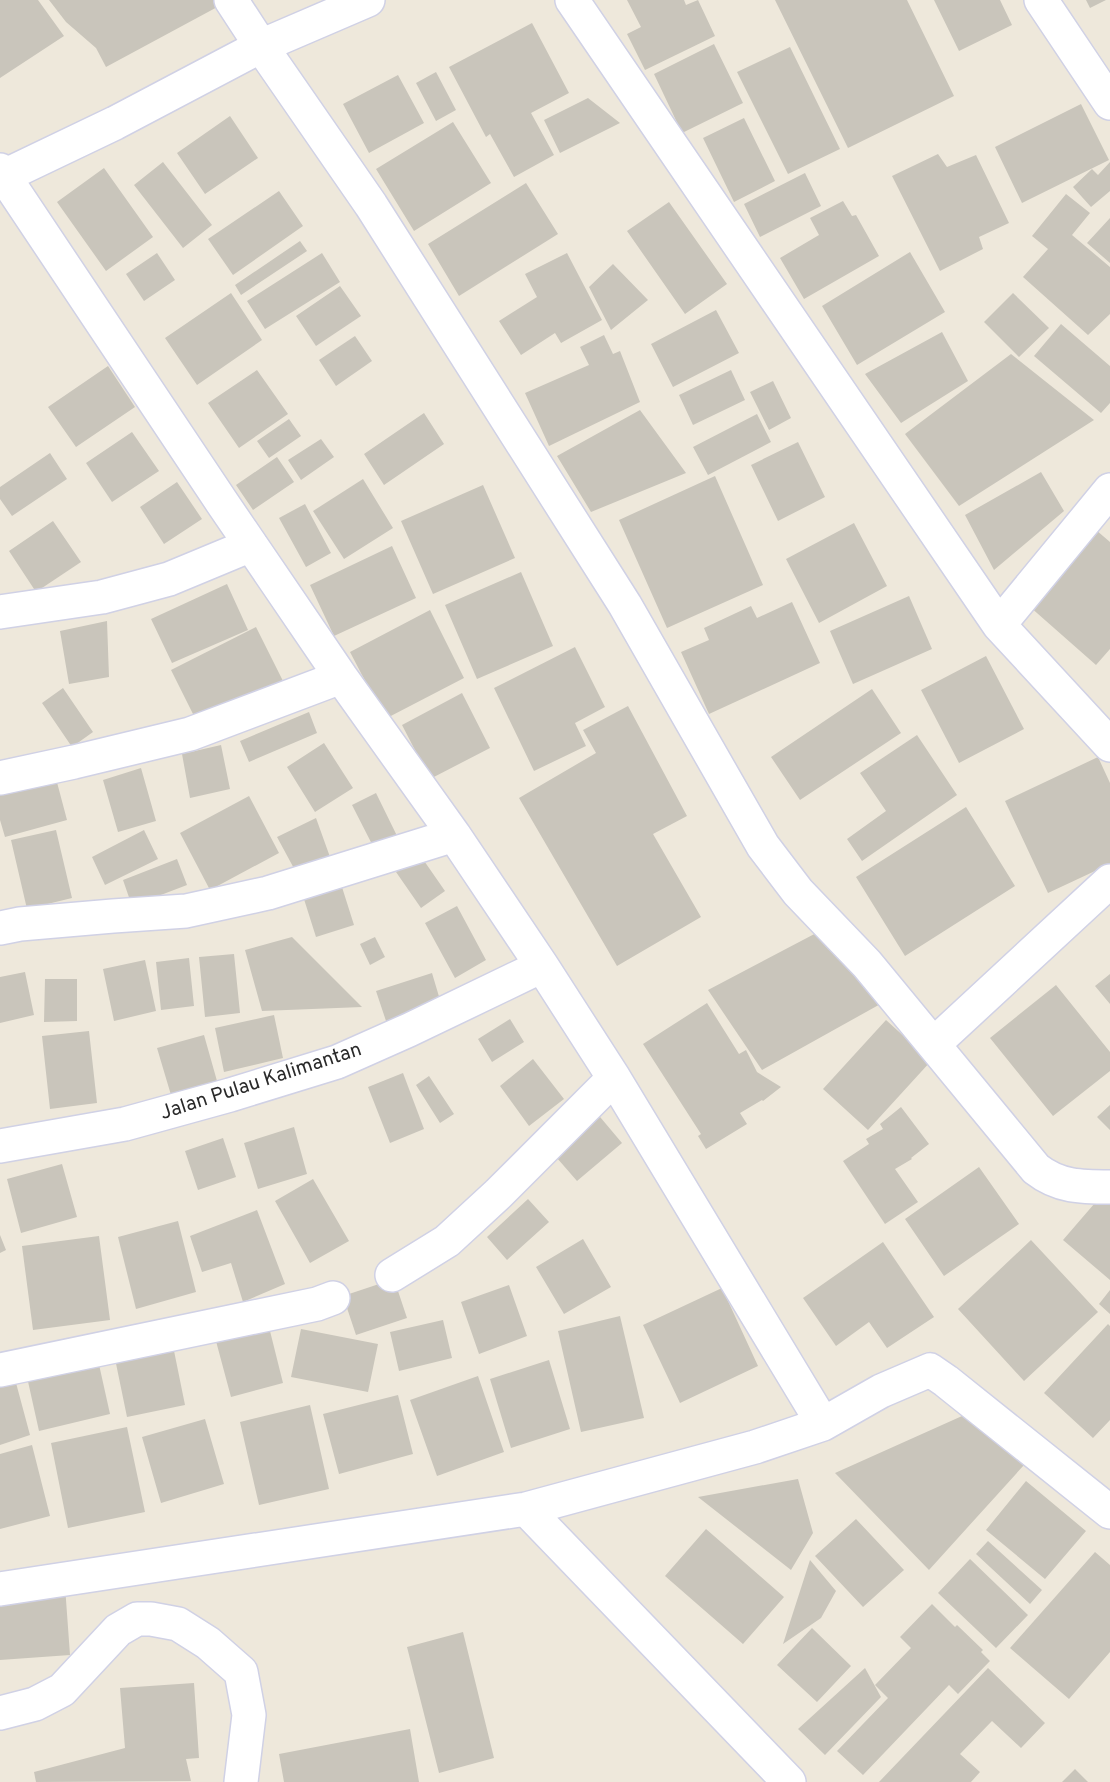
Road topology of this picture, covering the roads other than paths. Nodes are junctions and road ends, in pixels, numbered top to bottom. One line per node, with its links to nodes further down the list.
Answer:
1 (231, 0): 5 (street)
2 (368, 0): 5 (street)
3 (572, 0): 11 (street)
4 (1041, 0): 6 (street)
5 (261, 46): 7 (street); 19 (street)
6 (1110, 103)
7 (1, 175): 9 (street)
8 (1110, 490): 11 (street)
9 (251, 545): 10 (street); 12 (street)
10 (0, 612)
11 (999, 625): 13 (street)
12 (341, 677): 14 (street); 15 (street)
13 (1110, 745)
14 (0, 778)
15 (454, 835): 17 (street); 18 (street)
16 (1110, 881): 19 (street)
17 (0, 928)
18 (542, 966): 20 (street); 21 (street, Jalan Pulau Kalimantan)
19 (934, 1044): 22 (street)
20 (614, 1078): 23 (street); 26 (street)
21 (0, 1146)
22 (1110, 1187)
23 (392, 1275)
24 (333, 1298): 25 (street)
25 (0, 1370)
26 (823, 1424): 27 (street); 28 (street)
27 (526, 1509): 29 (street); 32 (street)
28 (1110, 1512)
29 (0, 1589)
30 (0, 1713): 31 (street)
31 (241, 1782)
32 (789, 1782)

